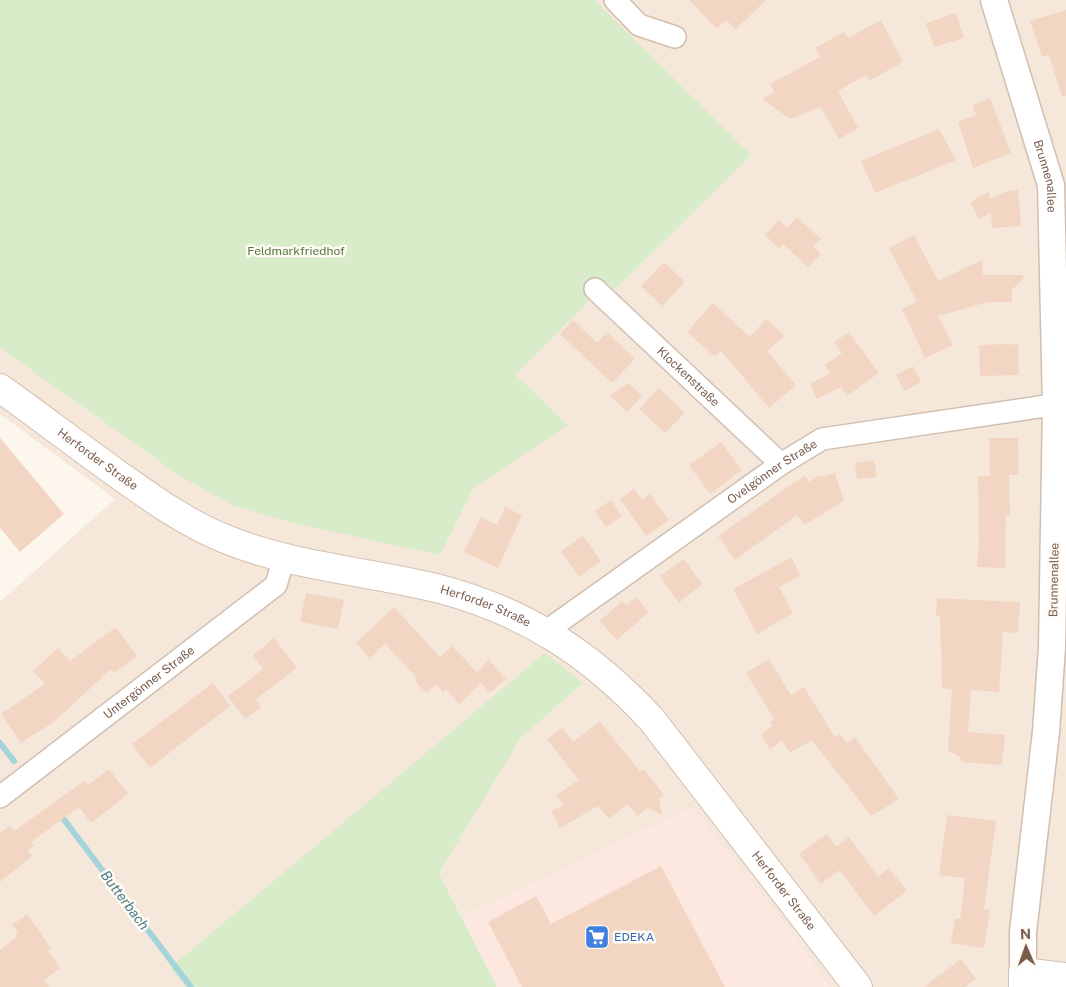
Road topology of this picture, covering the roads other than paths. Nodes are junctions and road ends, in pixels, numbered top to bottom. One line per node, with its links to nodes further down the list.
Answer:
1 (615, 0): 3 (street)
2 (994, 0): 6 (street, Brunnenallee)
3 (675, 37)
4 (595, 289): 7 (street, Klockenstraße)
5 (0, 388): 8 (main road, Herforder Straße)
6 (1061, 404): 7 (street, Ovelgönner Straße); 12 (street, Brunnenallee)
7 (781, 464): 9 (street, Ovelgönner Straße)
8 (284, 558): 9 (main road, Herforder Straße); 10 (street, Untergönner Straße)
9 (545, 632): 13 (main road, Herforder Straße)
10 (0, 797)
11 (1066, 977): 12 (main road)
12 (1023, 979)
13 (858, 987)

